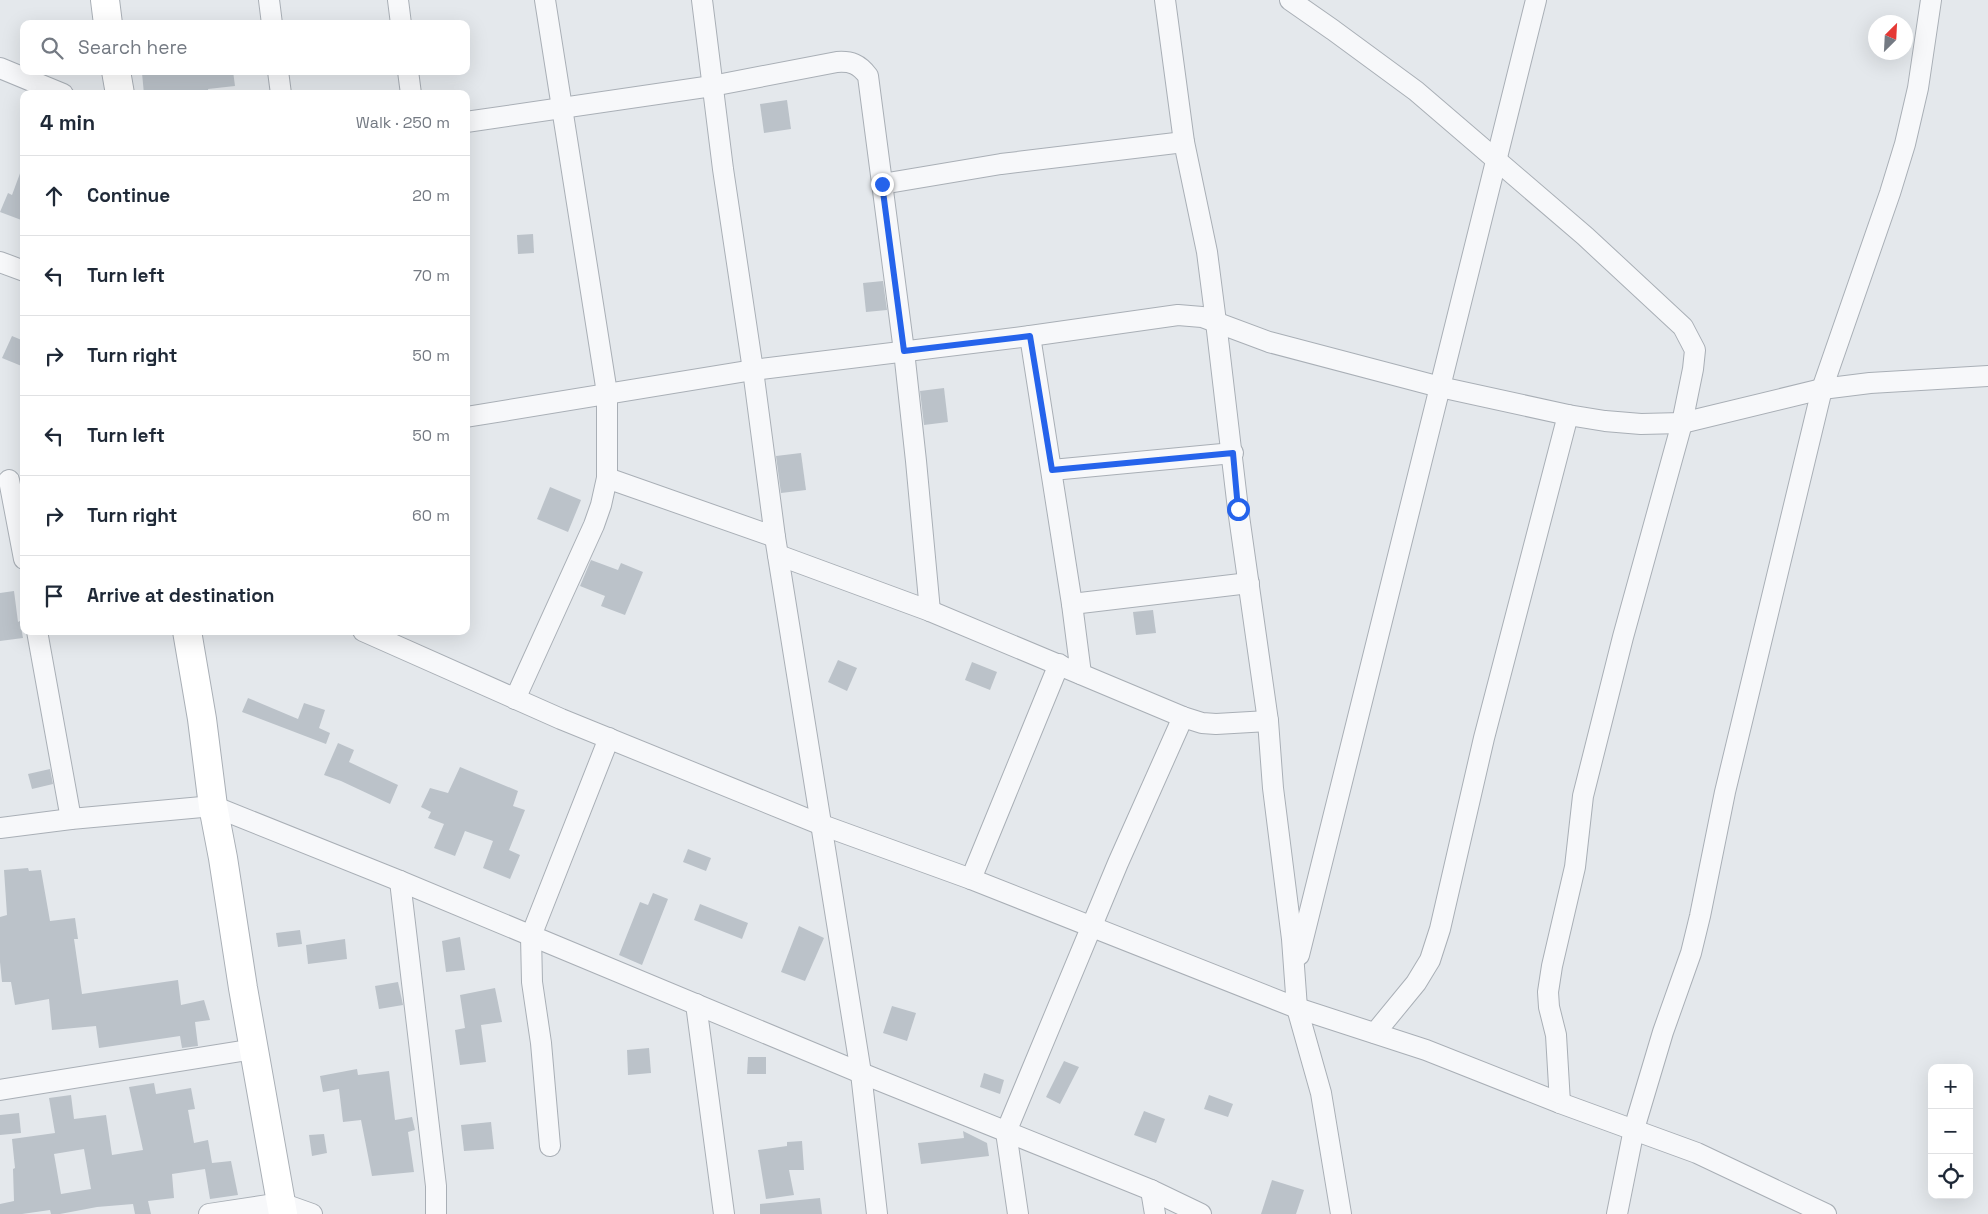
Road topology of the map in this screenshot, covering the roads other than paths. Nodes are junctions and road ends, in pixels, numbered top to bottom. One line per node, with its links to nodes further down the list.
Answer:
1 (105, 0): 10 (street)
2 (269, 0): 11 (street)
3 (398, 0): 12 (street)
4 (545, 0): 22 (street)
5 (702, 0): 17 (street)
6 (1165, 0): 24 (street)
7 (1290, 0): 25 (street)
8 (1536, 0): 25 (street)
9 (1931, 0): 35 (street)
10 (108, 20)
11 (272, 20)
12 (400, 20)
13 (0, 68): 18 (street)
14 (117, 75): 19 (street)
15 (279, 75): 20 (street)
16 (408, 75): 21 (street)
17 (712, 86): 22 (street); 26 (street); 32 (street)
18 (52, 90)
19 (119, 90)
20 (280, 90)
21 (410, 90)
22 (562, 108): 23 (street); 36 (street)
23 (470, 121)
24 (1184, 142): 26 (street); 29 (street)
25 (1496, 159): 34 (street); 39 (street)
26 (882, 184): 31 (street)
27 (0, 262): 28 (street)
28 (20, 270)
29 (1216, 322): 30 (street); 34 (street); 40 (street)
30 (1030, 336): 31 (street); 41 (street)
31 (904, 351): 32 (street); 48 (street)
32 (753, 370): 36 (street); 45 (street)
33 (1988, 376): 35 (street)
34 (1440, 388): 37 (street); 66 (street)
35 (1822, 389): 39 (street); 74 (street)
36 (607, 394): 38 (street); 42 (street)
37 (1568, 414): 39 (street); 69 (street)
38 (470, 416)
39 (1682, 423): 73 (street)
40 (1233, 453): 41 (street); 46 (street)
41 (1052, 470): 47 (street)
42 (607, 478): 45 (street); 54 (street)
43 (11, 481): 44 (street)
44 (20, 535)
45 (777, 546): 48 (street); 60 (street)
46 (1249, 583): 47 (street); 56 (street)
47 (1072, 604): 53 (street)
48 (930, 611): 52 (street)
49 (38, 635): 59 (street)
50 (188, 635): 58 (street)
51 (371, 635): 54 (street)
52 (1059, 664): 53 (street); 62 (street)
53 (1081, 674): 55 (street)
54 (515, 699): 57 (street)
55 (1183, 717): 56 (street); 64 (street)
56 (1268, 720): 66 (street)
57 (609, 738): 60 (street); 65 (street)
58 (213, 806): 59 (street); 63 (street); 70 (street)
59 (71, 819): 61 (street)
60 (822, 825): 62 (street); 71 (street)
61 (0, 828)
62 (971, 879): 64 (street)
63 (400, 881): 65 (street); 81 (street)
64 (1091, 928): 68 (street); 75 (street)
65 (531, 936): 67 (street); 76 (street)
66 (1295, 974): 68 (street)
67 (696, 1004): 71 (street); 82 (street)
68 (1297, 1008): 69 (street); 87 (street)
69 (1375, 1033): 73 (street)
70 (254, 1049): 72 (street); 78 (street)
71 (861, 1073): 75 (street); 83 (street)
72 (0, 1090)
73 (1560, 1103): 74 (street)
74 (1634, 1129): 88 (street); 89 (street)
75 (1006, 1132): 77 (street); 84 (street)
76 (550, 1146)
77 (1151, 1190): 85 (street); 86 (street)
78 (282, 1209): 79 (street); 80 (street)
79 (209, 1214)
80 (312, 1214)
81 (436, 1214)
82 (724, 1214)
83 (878, 1214)
84 (1018, 1214)
85 (1154, 1214)
86 (1201, 1214)
87 (1341, 1214)
88 (1617, 1214)
89 (1826, 1214)

